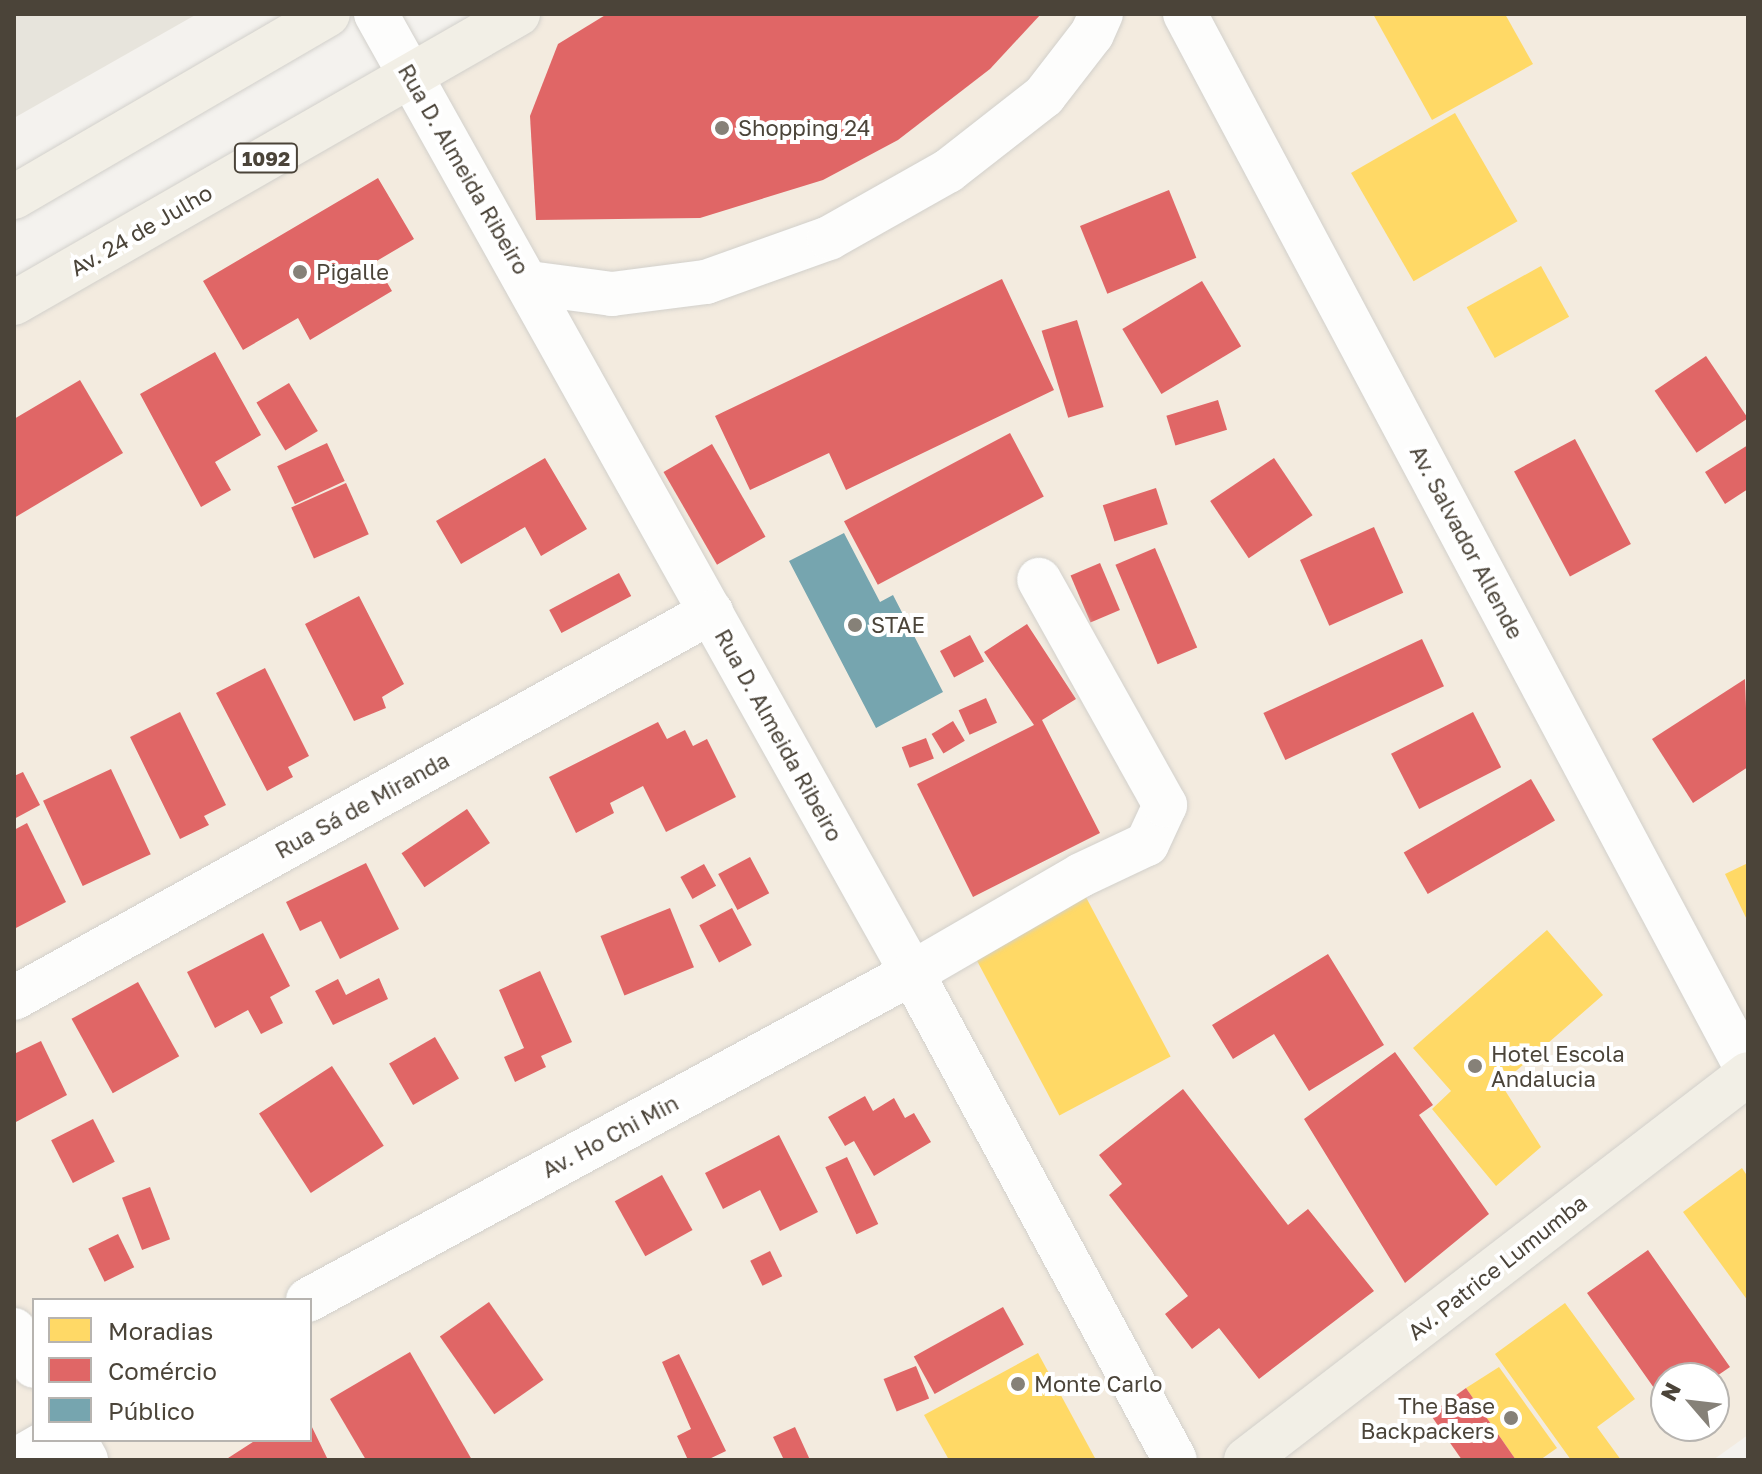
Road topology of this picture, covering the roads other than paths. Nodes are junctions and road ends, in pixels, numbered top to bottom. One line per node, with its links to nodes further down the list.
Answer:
1 (328, 14): 7 (main road)
2 (376, 14): 6 (street, Rua D. Almeida Ribeiro)
3 (518, 14): 6 (main road, Av. 24 de Julho / 1092)
4 (1101, 14): 8 (street)
5 (1185, 14): 14 (street, Av. Salvador Allende)
6 (410, 75): 8 (street, Rua D. Almeida Ribeiro); 9 (main road, Av. 24 de Julho / 1092)
7 (14, 197)
8 (529, 283): 11 (street, Rua D. Almeida Ribeiro)
9 (14, 303)
10 (1039, 580): 12 (street, Av. Ho Chi Min)
11 (711, 612): 12 (street, Rua D. Almeida Ribeiro); 13 (street, Rua Sá de Miranda)
12 (912, 973): 15 (street, Av. Ho Chi Min); 22 (street, Rua D. Almeida Ribeiro)
13 (14, 998)
14 (1748, 1073): 23 (main road, Av. Patrice Lumumba)
15 (312, 1298)
16 (14, 1330): 17 (street)
17 (32, 1362)
18 (48, 1442): 20 (street)
19 (76, 1442): 21 (street)
20 (16, 1460)
21 (86, 1460)
22 (1175, 1460)
23 (1246, 1460)

